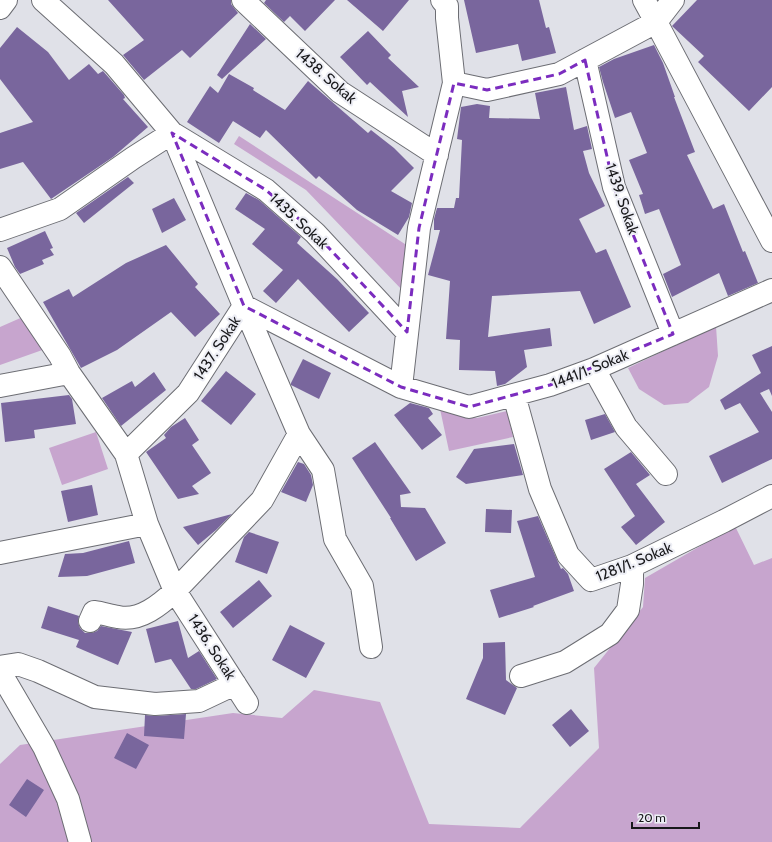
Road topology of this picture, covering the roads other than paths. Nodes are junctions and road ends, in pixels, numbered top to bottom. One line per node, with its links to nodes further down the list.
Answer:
1 (6, 0): 7 (street)
2 (43, 0): 11 (street)
3 (243, 0): 12 (street, 1438. Sokak)
4 (442, 0): 10 (street)
5 (644, 0): 8 (street)
6 (673, 0): 8 (street)
7 (0, 8)
8 (656, 22): 9 (street); 14 (street)
9 (585, 60): 10 (street); 19 (street, 1439. Sokak)
10 (454, 83): 12 (street)
11 (172, 133): 13 (street); 17 (street, 1437. Sokak); 18 (street, 1435. Sokak)
12 (437, 155): 18 (street)
13 (0, 230)
14 (772, 241)
15 (0, 267): 21 (street, 1436. Sokak)
16 (772, 290): 19 (street, 1441/1. Sokak)
17 (244, 306): 23 (street, 1441/1. Sokak); 25 (street); 26 (street, 1437. Sokak)
18 (407, 332): 23 (street)
19 (673, 334): 20 (street, 1441/1. Sokak)
20 (594, 369): 24 (street, 1441/1. Sokak); 27 (street)
21 (69, 373): 22 (street); 26 (street, 1436. Sokak)
22 (0, 386)
23 (401, 386): 24 (street, 1441/1. Sokak)
24 (514, 395): 31 (street, 1281/1. Sokak)
25 (299, 434): 32 (street); 34 (street)
26 (126, 454): 29 (street, 1436. Sokak)
27 (666, 474)
28 (772, 496): 31 (street, 1281/1. Sokak)
29 (147, 524): 30 (street); 32 (street, 1436. Sokak)
30 (0, 553)
31 (632, 566): 37 (street)
32 (176, 591): 33 (street); 38 (street, 1436. Sokak)
33 (90, 621)
34 (371, 647)
35 (0, 667): 38 (street)
36 (0, 672): 40 (street)
37 (521, 676)
38 (235, 684): 39 (street, 1436. Sokak)
39 (247, 703)
40 (80, 842)

